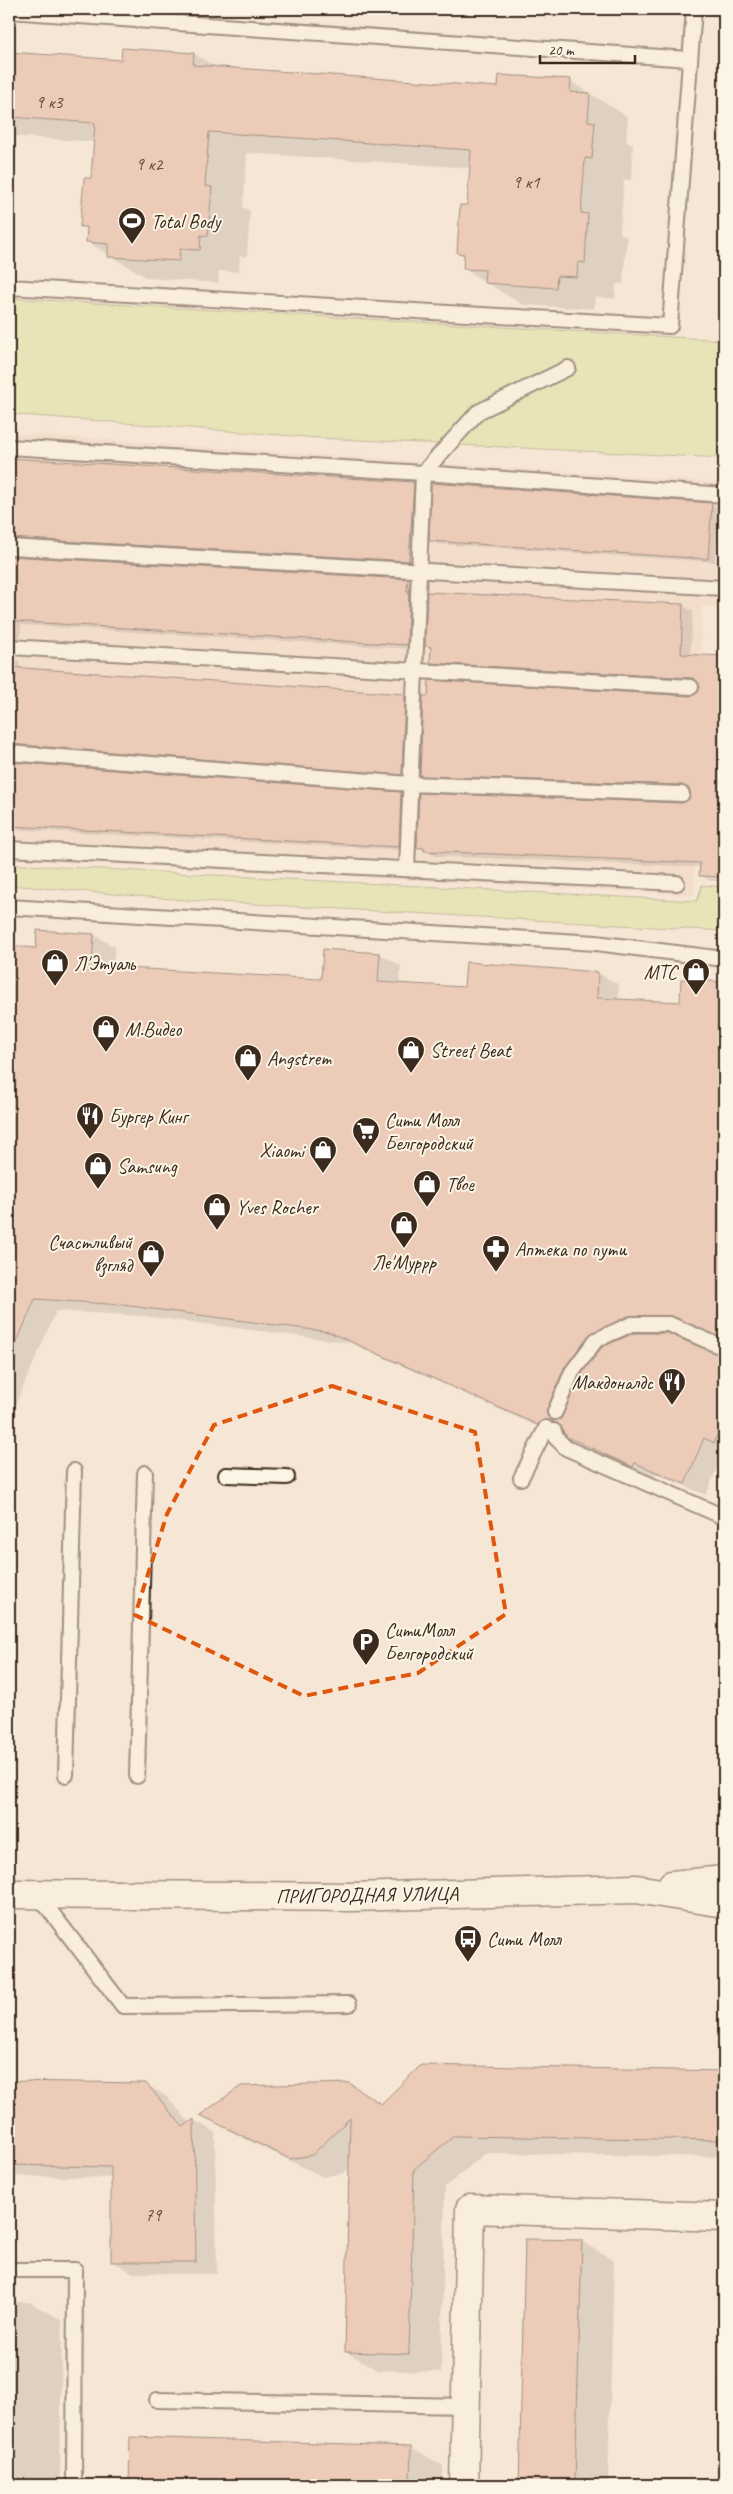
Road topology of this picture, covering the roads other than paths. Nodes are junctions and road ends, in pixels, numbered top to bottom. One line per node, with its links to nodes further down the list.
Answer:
1 (694, 9): 3 (lane)
2 (9, 11): 3 (lane)
3 (688, 59): 4 (lane)
4 (9, 287)
5 (568, 368): 7 (lane)
6 (9, 447): 7 (lane)
7 (423, 473): 8 (lane); 10 (lane)
8 (724, 495)
9 (9, 547): 10 (lane)
10 (420, 569): 11 (lane); 13 (lane)
11 (724, 588)
12 (9, 647): 13 (lane)
13 (415, 670): 14 (lane); 16 (lane)
14 (691, 687)
15 (9, 753): 16 (lane)
16 (410, 784): 17 (lane); 19 (lane)
17 (682, 794)
18 (9, 849): 19 (lane)
19 (407, 869): 20 (lane)
20 (677, 884)
21 (9, 907): 22 (lane)
22 (724, 958)
23 (724, 1348): 24 (lane)
24 (555, 1412)
25 (74, 1471): 31 (lane)
26 (145, 1473): 32 (lane)
27 (226, 1475): 28 (lane)
28 (288, 1476)
29 (521, 1478): 30 (lane)
30 (724, 1517)
31 (66, 1775)
32 (137, 1776)
33 (724, 1880): 34 (main road)
34 (636, 1888): 36 (main road, ПРИГОРОДНАЯ УЛИЦА); 37 (main road, ПРИГОРОДНАЯ УЛИЦА)
35 (9, 1894): 36 (main road, ПРИГОРОДНАЯ УЛИЦА)
36 (37, 1894): 38 (lane)
37 (724, 1903)
38 (349, 2004)
39 (724, 2216): 42 (main road)
40 (9, 2270): 43 (lane)
41 (157, 2400): 42 (lane)
42 (465, 2406): 44 (main road)
43 (74, 2485)
44 (464, 2485)

